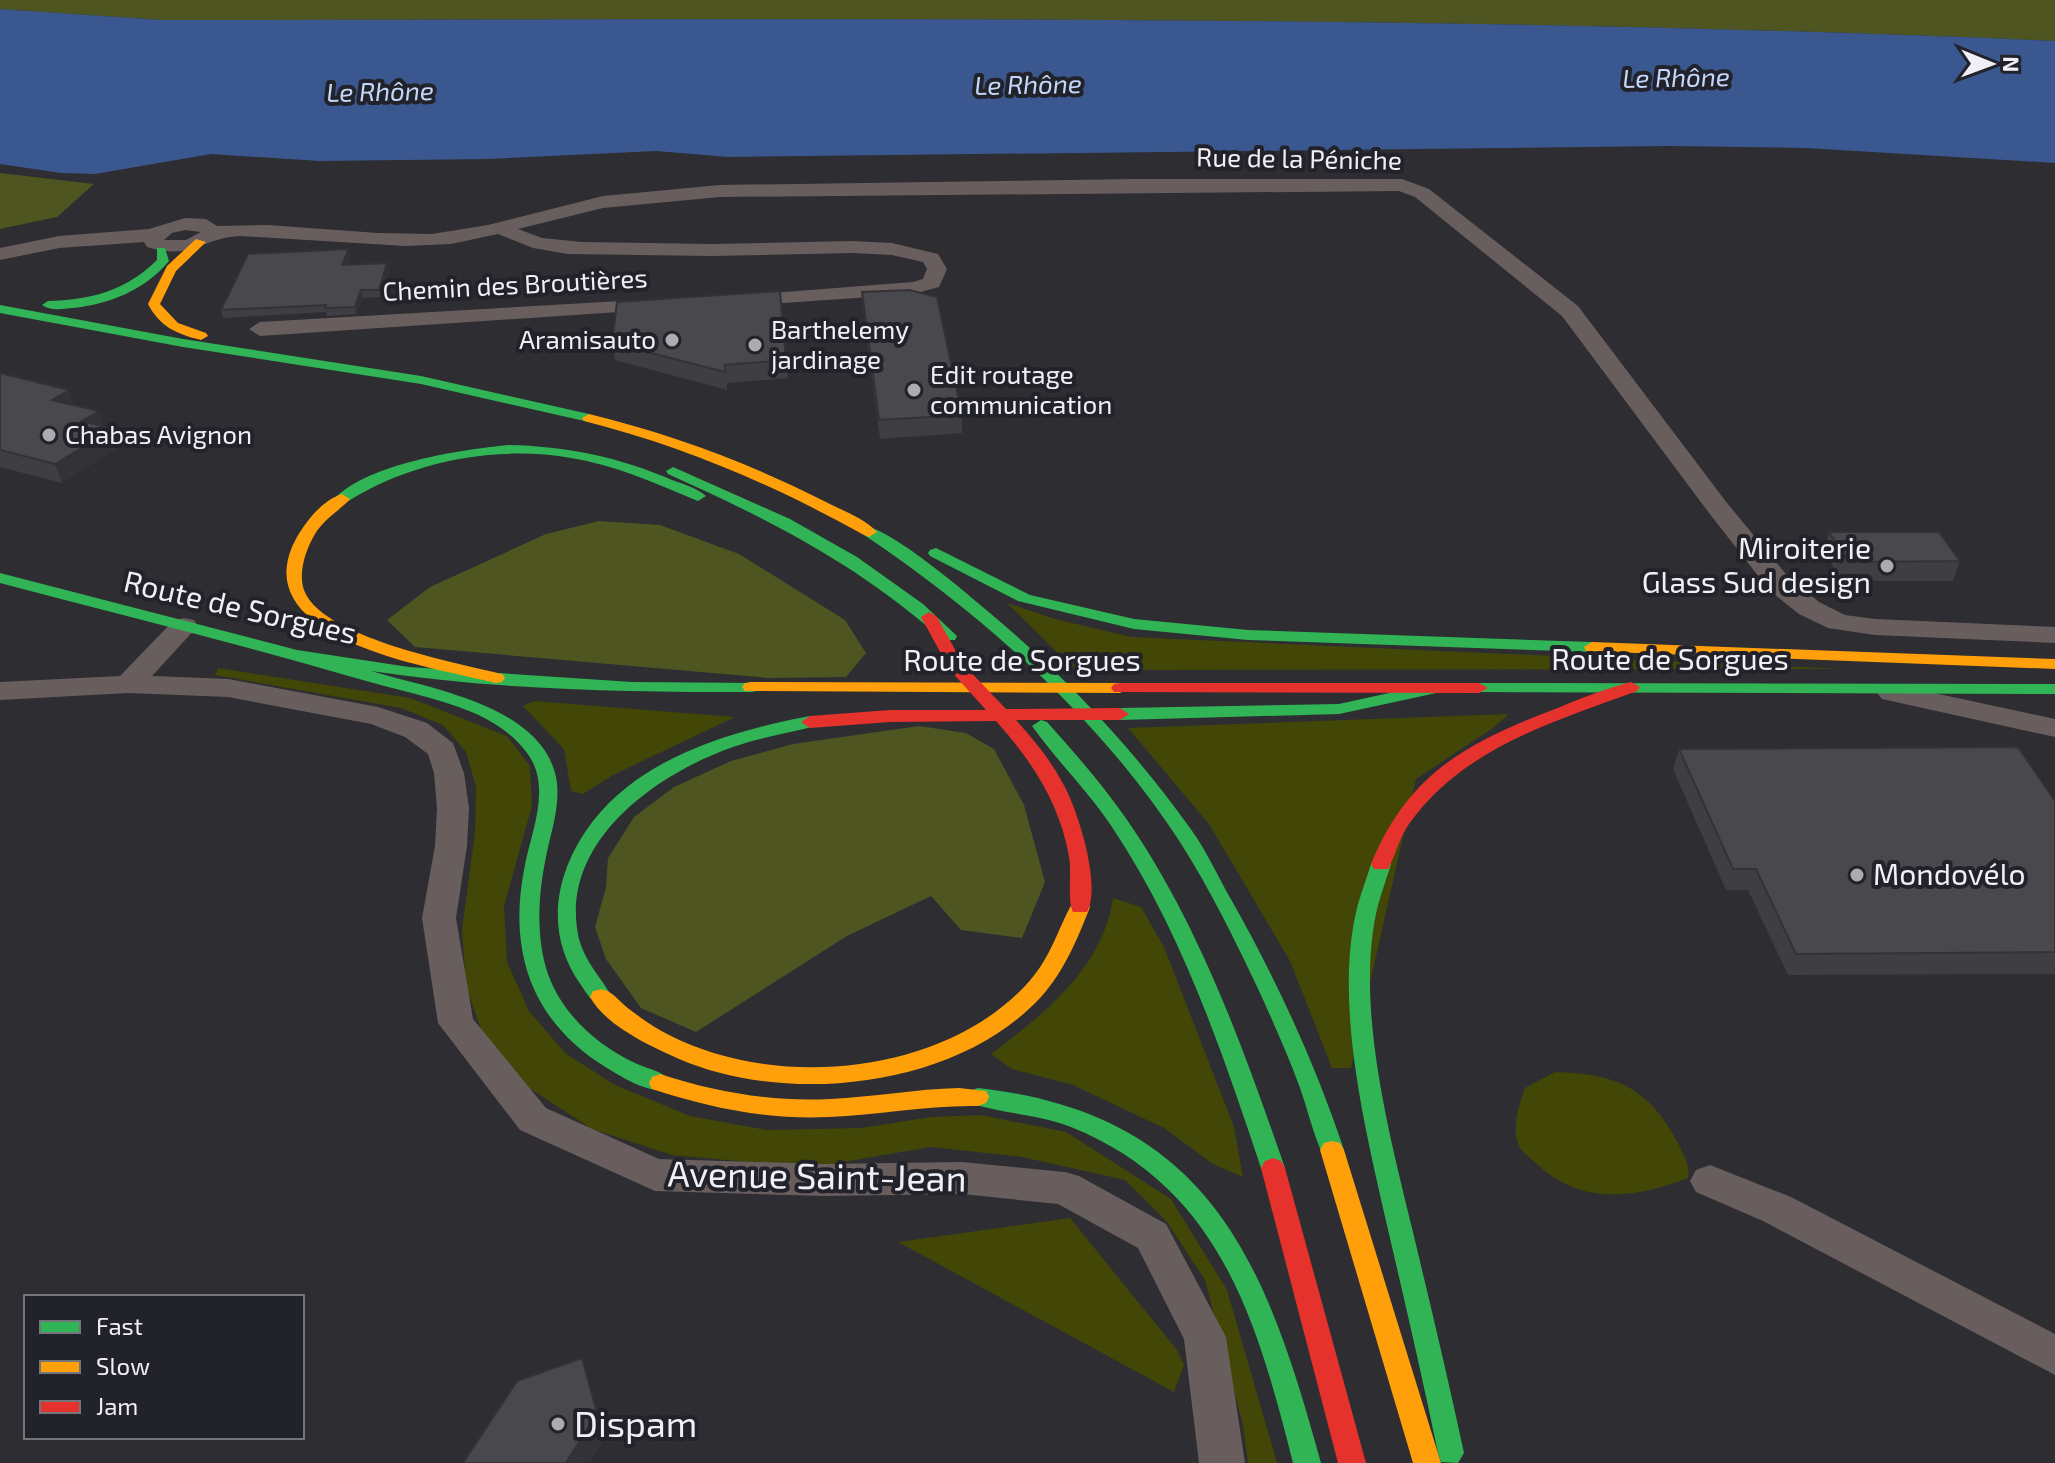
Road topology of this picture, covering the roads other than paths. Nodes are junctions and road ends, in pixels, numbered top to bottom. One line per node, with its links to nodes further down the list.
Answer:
1 (500, 227): 2 (street, Rue de la Péniche); 6 (street, Chemin des Broutières); 17 (street, Rue de la Péniche)
2 (206, 237): 3 (street, Rue de la Péniche); 10 (main road)
3 (156, 240): 4 (street, Rue de la Péniche); 5 (main road)
4 (0, 254)
5 (0, 299)
6 (722, 301)
7 (677, 304): 9 (street, Chemin des Broutières)
8 (0, 309): 10 (main road)
9 (260, 329)
10 (421, 380): 12 (main road)
11 (548, 432): 14 (main road)
12 (679, 445): 19 (main road); 33 (main road)
13 (0, 578): 16 (main road, Route de Sorgues)
14 (912, 601): 15 (main road); 20 (main road)
15 (929, 617): 23 (main road); 32 (main road)
16 (184, 626): 18 (main road, Route de Sorgues); 21 (street)
17 (2055, 635)
18 (296, 655): 20 (main road, Route de Sorgues); 31 (main road)
19 (2055, 664)
20 (496, 678): 23 (main road, Route de Sorgues)
21 (128, 684): 26 (street, Avenue Saint-Jean); 30 (street, Avenue Saint-Jean)
22 (1631, 687): 23 (main road, Route de Sorgues); 24 (main road, Route de Sorgues); 34 (main road)
23 (1435, 688)
24 (1871, 688): 25 (main road, Route de Sorgues); 27 (street)
25 (2055, 689)
26 (0, 691)
27 (2055, 728)
28 (1710, 1181): 29 (street)
29 (2055, 1356)
30 (1222, 1463)
31 (1307, 1463)
32 (1352, 1463)
33 (1427, 1463)
34 (1453, 1463)

